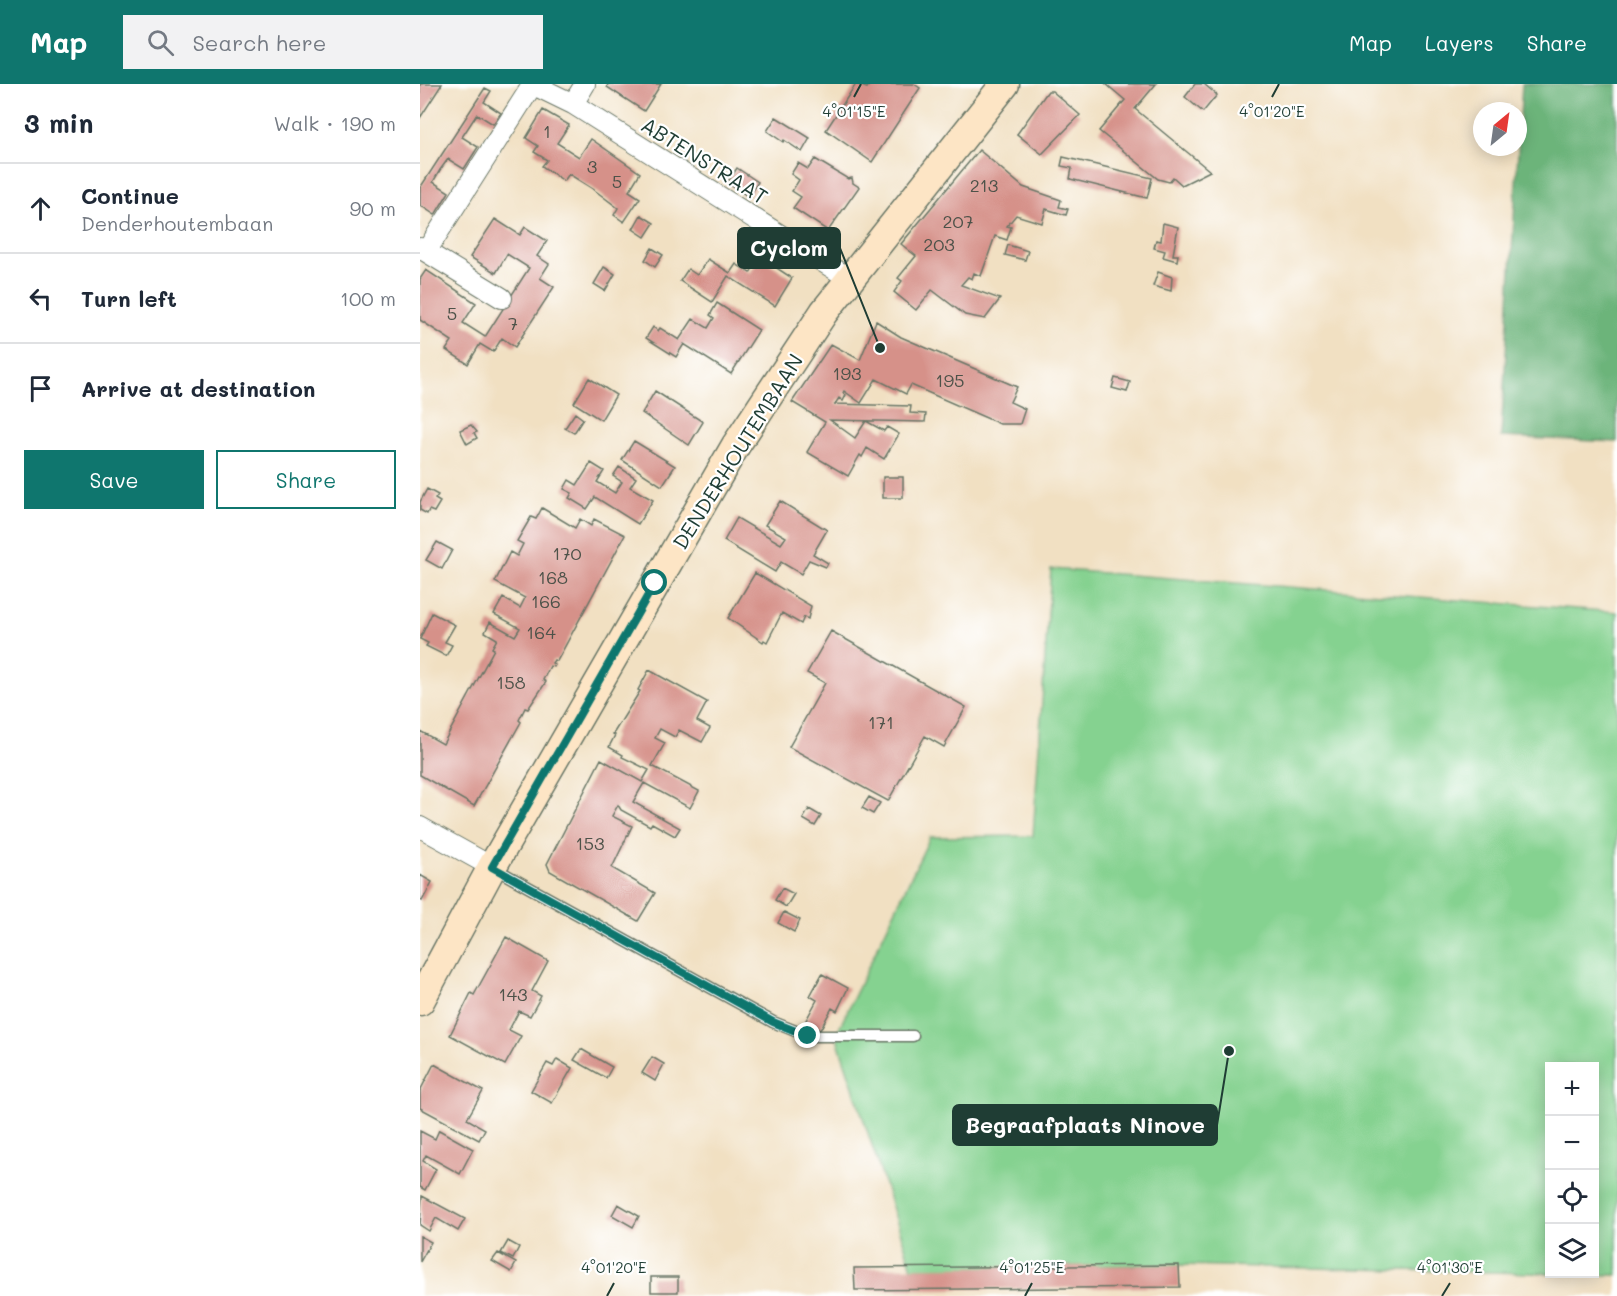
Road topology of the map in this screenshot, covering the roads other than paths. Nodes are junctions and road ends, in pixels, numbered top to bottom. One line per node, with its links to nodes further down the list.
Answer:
1 (533, 84): 4 (street, ABTENSTRAAT); 5 (street)
2 (585, 84): 4 (street)
3 (1005, 84): 6 (street, DENDERHOUTEMBAAN)
4 (573, 105): 6 (street, ABTENSTRAAT)
5 (423, 249): 7 (street)
6 (850, 279): 9 (street, DENDERHOUTEMBAAN)
7 (502, 298)
8 (420, 827): 9 (street)
9 (492, 867): 10 (street, DENDERHOUTEMBAAN); 11 (lane)
10 (420, 1001)
11 (912, 1036)

